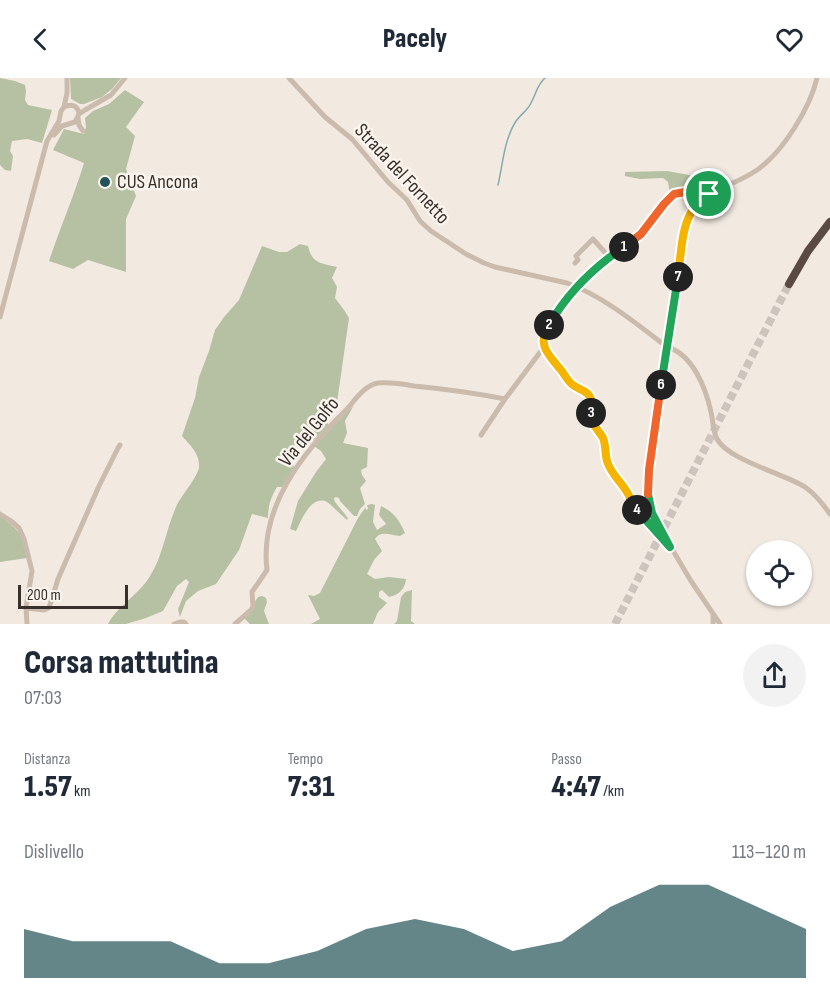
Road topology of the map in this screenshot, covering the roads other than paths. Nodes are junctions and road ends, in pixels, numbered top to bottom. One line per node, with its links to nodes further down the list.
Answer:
1 (67, 78): 5 (street)
2 (125, 78): 6 (street)
3 (289, 78): 18 (street, Strada del Fornetto)
4 (818, 78): 13 (street)
5 (67, 93): 7 (street); 8 (street)
6 (92, 105): 7 (street); 10 (street)
7 (73, 106): 8 (street); 10 (street)
8 (64, 107): 9 (street)
9 (60, 114): 11 (street); 12 (street)
10 (79, 116): 11 (street); 11 (street)
11 (70, 124): 12 (street)
12 (47, 145): 19 (street)
13 (709, 194): 15 (street); 21 (street)
14 (830, 222): 17 (highway)
15 (609, 257): 16 (street); 18 (street)
16 (574, 263)
17 (789, 284)
18 (577, 287): 20 (street); 21 (street, Strada del Fornetto)
19 (0, 317)
20 (544, 347): 22 (street); 27 (street)
21 (667, 347): 26 (street, Strada del Fornetto); 27 (street)
22 (505, 399): 23 (street); 33 (street, Via del Golfo)
23 (481, 435)
24 (120, 445): 28 (street)
25 (0, 514): 28 (street)
26 (830, 514)
27 (670, 547): 29 (street)
28 (26, 608): 30 (street)
29 (713, 614): 34 (street); 35 (street)
30 (27, 624)
31 (174, 624): 32 (street)
32 (186, 624)
33 (235, 624)
34 (713, 624)
35 (720, 624)

